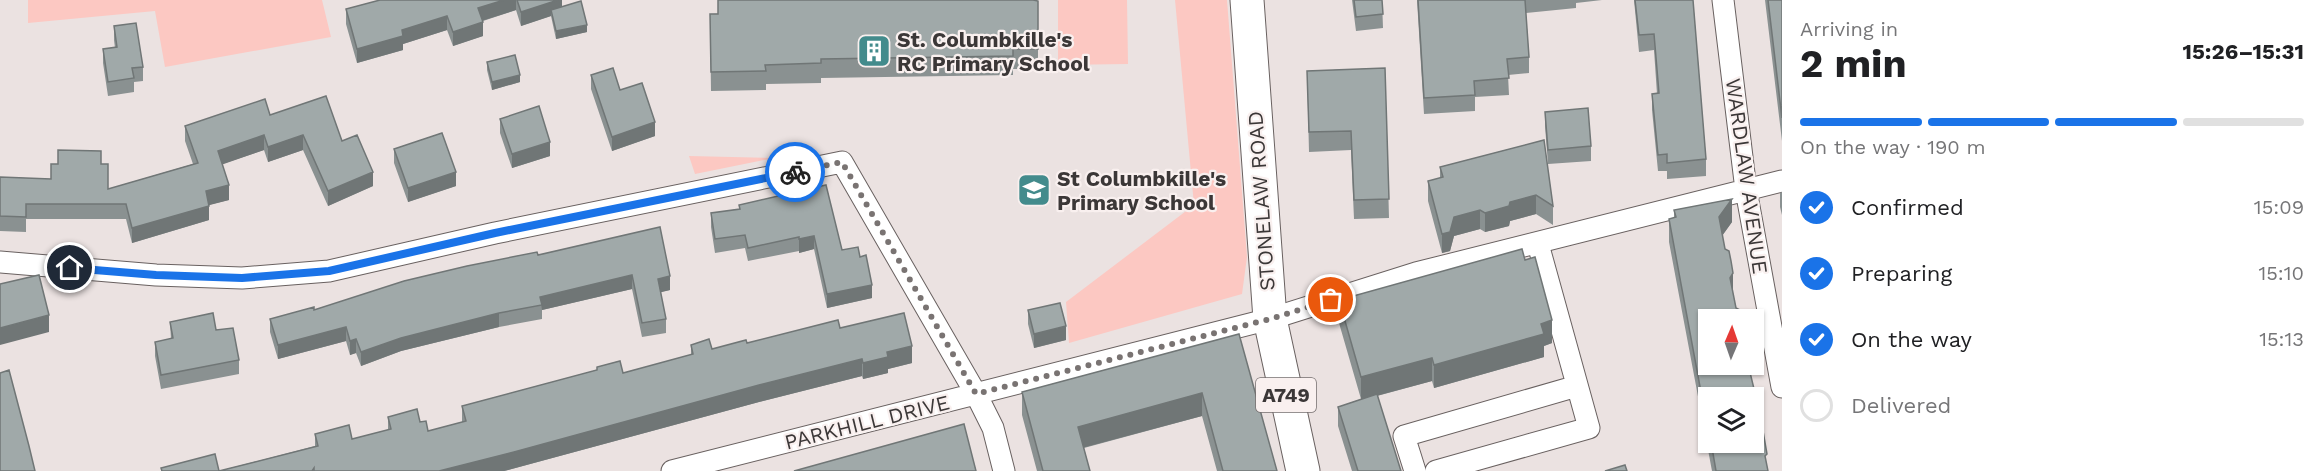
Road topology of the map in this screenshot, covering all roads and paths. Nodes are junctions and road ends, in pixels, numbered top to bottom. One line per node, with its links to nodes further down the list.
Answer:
1 (1246, 0): 7 (main road, STONELAW ROAD / A749)
2 (1723, 0): 4 (street, WARDLAW AVENUE)
3 (1782, 181): 4 (street, PARKHILL DRIVE)
4 (1746, 190): 5 (street, PARKHILL DRIVE); 9 (street, WARDLAW AVENUE)
5 (1538, 244): 7 (street, PARKHILL DRIVE); 8 (street)
6 (0, 262): 10 (street)
7 (1270, 319): 10 (street, PARKHILL DRIVE); 13 (main road, STONELAW ROAD / A749)
8 (1577, 386): 14 (street); 15 (street)
9 (1782, 387)
10 (976, 394): 11 (street, PARKHILL DRIVE); 12 (street)
11 (672, 471)
12 (1004, 471)
13 (1303, 471)
14 (1415, 471)
15 (1436, 471)

